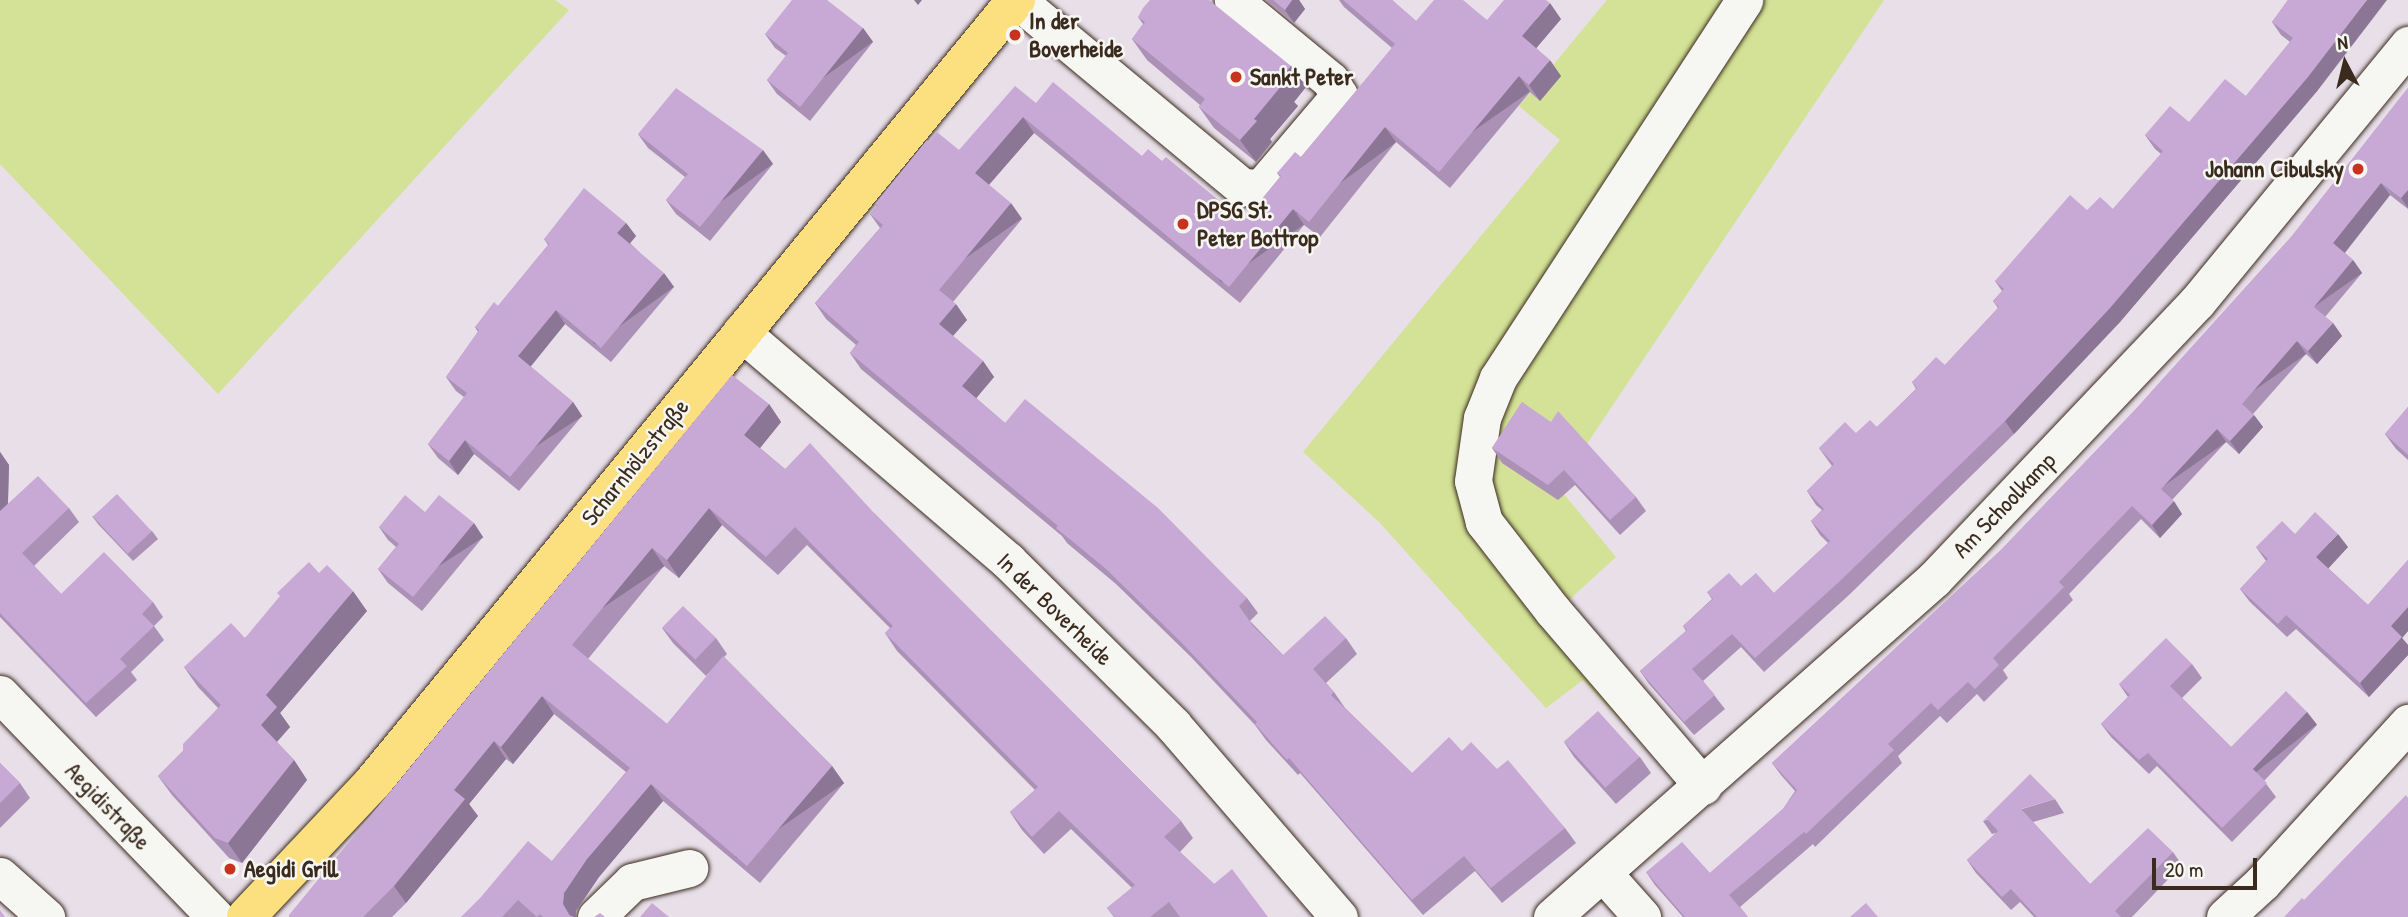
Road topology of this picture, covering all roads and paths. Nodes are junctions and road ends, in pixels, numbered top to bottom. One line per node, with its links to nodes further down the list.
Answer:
1 (1017, 0): 2 (street); 5 (main road, Scharnhölzstraße)
2 (1233, 0)
3 (1744, 0): 8 (street)
4 (2408, 45): 8 (street, Am Schoolkamp)
5 (741, 332): 14 (main road, Scharnhölzstraße); 16 (street, In der Boverheide)
6 (0, 694): 13 (street, Aegidistraße)
7 (2408, 723): 19 (street)
8 (1703, 786): 10 (street, Am Schoolkamp)
9 (689, 868): 15 (street)
10 (1603, 873): 17 (street, Am Schoolkamp); 18 (street)
11 (0, 876): 12 (street)
12 (46, 917)
13 (215, 917)
14 (246, 917)
15 (596, 917)
16 (1339, 917)
17 (1552, 917)
18 (1642, 917)
19 (2225, 917)

